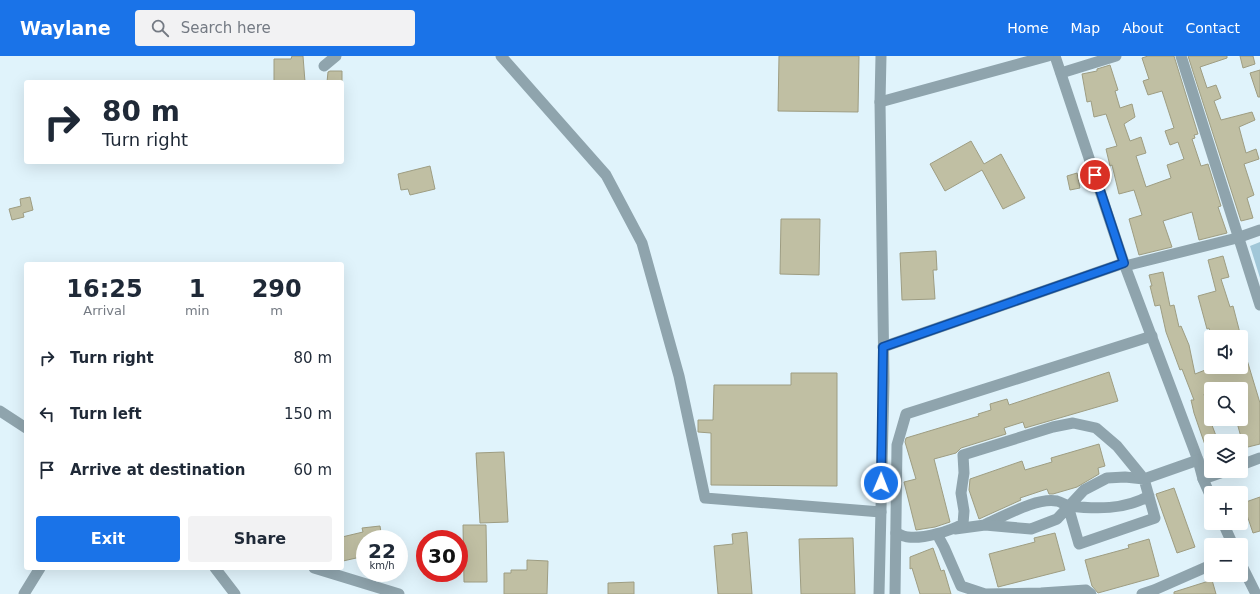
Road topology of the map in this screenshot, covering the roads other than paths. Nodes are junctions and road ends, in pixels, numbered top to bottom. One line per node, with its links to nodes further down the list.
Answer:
1 (336, 56): 8 (street)
2 (501, 56): 28 (street)
3 (881, 56): 10 (street)
4 (1048, 56): 10 (street)
5 (1055, 56): 9 (street)
6 (1116, 56): 9 (street)
7 (1181, 56): 12 (street)
8 (324, 66)
9 (1061, 73): 13 (street)
10 (880, 102): 16 (street)
11 (1260, 230): 12 (street)
12 (1238, 238): 13 (street); 14 (street)
13 (1124, 265): 15 (street); 16 (street)
14 (1260, 306)
15 (1152, 336): 20 (street); 31 (street)
16 (883, 347): 28 (street)
17 (0, 411): 18 (street)
18 (24, 427)
19 (1260, 458): 21 (street)
20 (1198, 460): 23 (street); 24 (street)
21 (1248, 462)
22 (1208, 478): 24 (street)
23 (1144, 479): 26 (street); 27 (street); 30 (street)
24 (1203, 480): 25 (street)
25 (1206, 486)
26 (1149, 496): 27 (street); 27 (street)
27 (1068, 506): 29 (street); 29 (street)
28 (881, 512): 41 (street)
29 (985, 525): 30 (street)
30 (955, 529): 32 (street)
31 (896, 533): 32 (street); 42 (street)
32 (937, 534): 43 (street)
33 (1204, 568): 44 (street)
34 (39, 570): 38 (street)
35 (217, 570): 39 (street)
36 (321, 570): 40 (street)
37 (1248, 578): 45 (street)
38 (24, 594)
39 (235, 594)
40 (400, 594)
41 (879, 594)
42 (895, 594)
43 (1092, 594)
44 (1142, 594)
45 (1256, 594)

